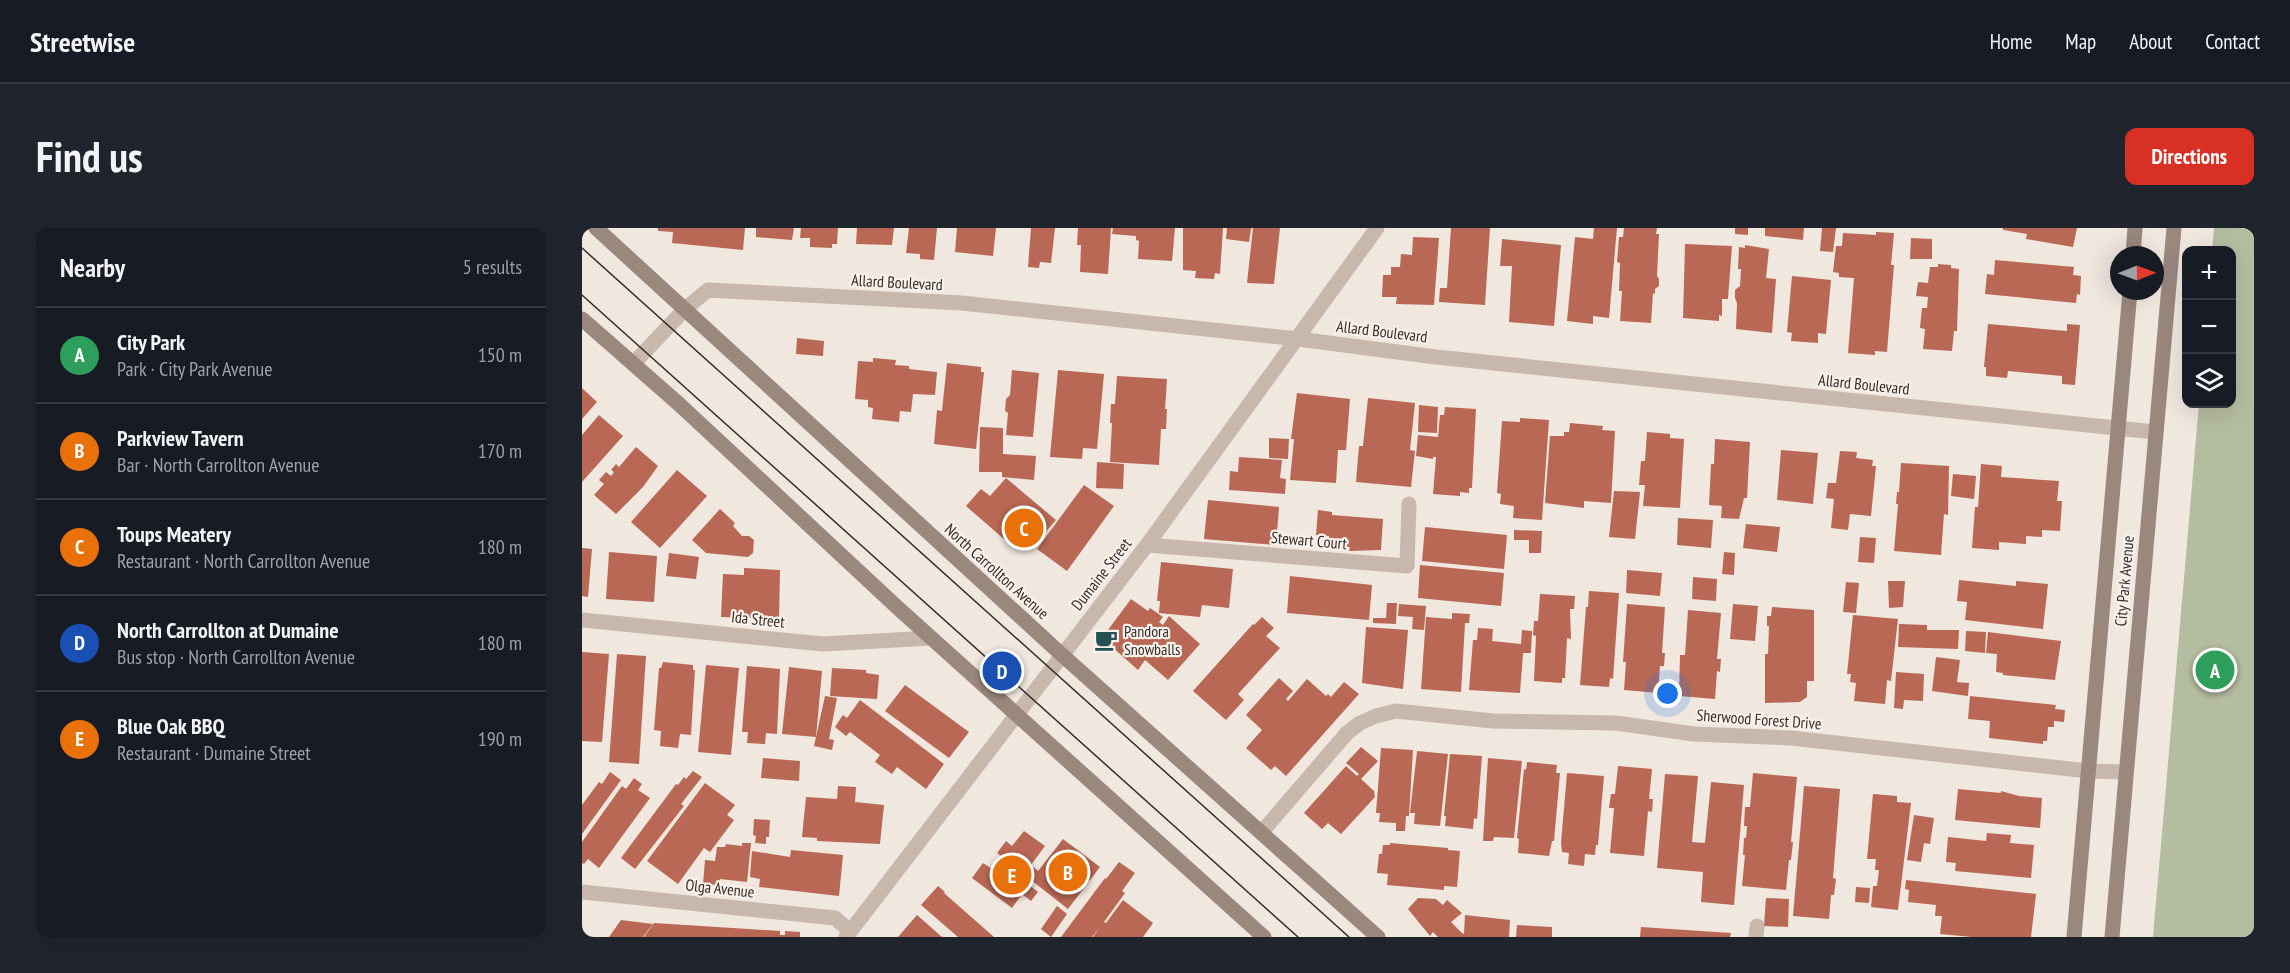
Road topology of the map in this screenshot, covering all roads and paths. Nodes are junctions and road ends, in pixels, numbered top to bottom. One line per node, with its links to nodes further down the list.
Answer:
1 (587, 228): 6 (main road)
2 (596, 228): 9 (main road, North Carrollton Avenue)
3 (1377, 228): 11 (street, Dumaine Street)
4 (2135, 228): 7 (main road)
5 (2174, 228): 14 (main road, City Park Avenue)
6 (582, 234)
7 (2134, 246)
8 (2129, 300): 13 (main road, City Park Avenue)
9 (685, 309): 11 (street, Allard Boulevard); 12 (street, Allard Boulevard); 19 (main road, North Carrollton Avenue)
10 (582, 319): 12 (main road)
11 (1298, 339): 13 (street, Allard Boulevard); 16 (street, Dumaine Street)
12 (633, 363): 18 (main road)
13 (2118, 429): 14 (street, Allard Boulevard); 21 (main road, City Park Avenue)
14 (2155, 432): 22 (main road, City Park Avenue)
15 (1409, 504): 16 (street, Stewart Court)
16 (1147, 545): 19 (street, Dumaine Street)
17 (582, 620): 18 (street, Ida Street)
18 (931, 638): 20 (main road)
19 (1061, 654): 20 (street, Dumaine Street); 23 (main road, North Carrollton Avenue)
20 (1017, 714): 25 (street, Dumaine Street); 26 (main road)
21 (2088, 771): 22 (street, Sherwood Forest Drive); 23 (street, Sherwood Forest Drive); 28 (main road, City Park Avenue)
22 (2125, 772): 29 (main road, City Park Avenue)
23 (1261, 832): 27 (main road, North Carrollton Avenue)
24 (582, 892): 25 (street, Olga Avenue)
25 (848, 934)
26 (1264, 937)
27 (1378, 937)
28 (2074, 937)
29 (2112, 937)

